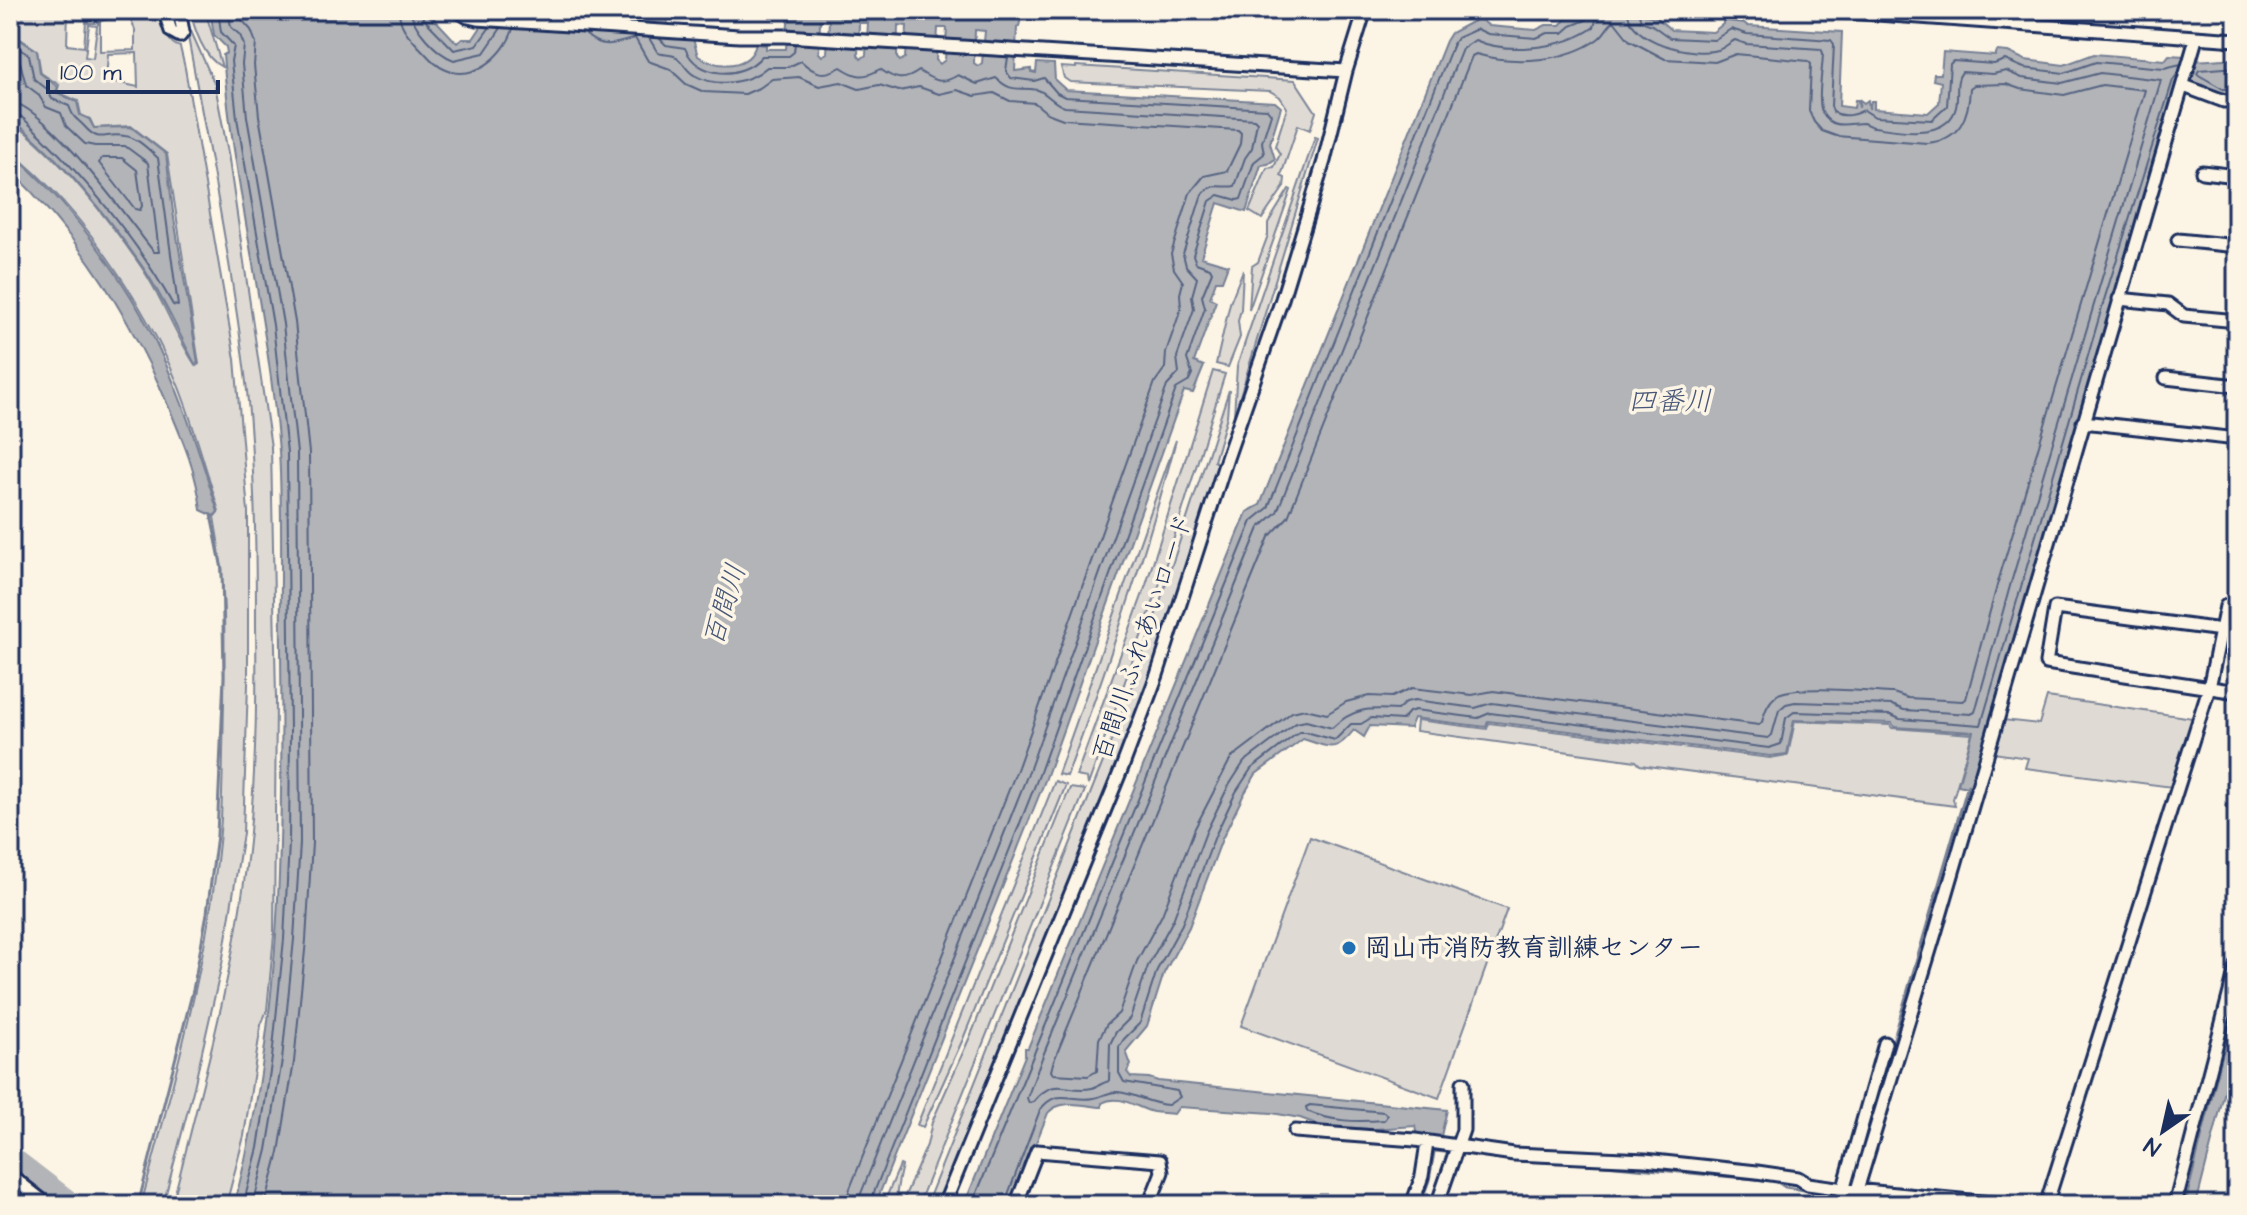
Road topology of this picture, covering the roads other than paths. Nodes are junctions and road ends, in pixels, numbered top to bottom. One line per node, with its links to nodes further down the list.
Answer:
1 (164, 10): 2 (street)
2 (179, 10)
3 (457, 10): 8 (street)
4 (1365, 10): 8 (street, 百間川ふれあいロード)
5 (1822, 10): 6 (street)
6 (2196, 39): 7 (street); 9 (street)
7 (2237, 40)
8 (1346, 71): 38 (street, 百間川ふれあいロード)
9 (2184, 84): 10 (street); 17 (street)
10 (2237, 100)
11 (2237, 115): 12 (street)
12 (2236, 133)
13 (2202, 172): 14 (street)
14 (2237, 176)
15 (2178, 240): 16 (street)
16 (2237, 246)
17 (2119, 299): 18 (street); 21 (street)
18 (2237, 321)
19 (2166, 378): 20 (street)
20 (2237, 386)
21 (2083, 422): 22 (street); 30 (street)
22 (2237, 439)
23 (2226, 606): 24 (street)
24 (2221, 630): 25 (street); 26 (street); 26 (street)
25 (2237, 632)
26 (2209, 688): 27 (street); 45 (street)
27 (2237, 692)
28 (2237, 965): 46 (street)
29 (1885, 1043): 30 (street)
30 (1883, 1080): 36 (street)
31 (1463, 1083): 34 (street)
32 (1295, 1131): 33 (street)
33 (1433, 1144): 34 (street); 41 (street)
34 (1457, 1148): 36 (street); 42 (street)
35 (10, 1175): 37 (street)
36 (1850, 1190): 43 (street); 44 (street)
37 (48, 1205)
38 (944, 1205)
39 (1016, 1205): 40 (street)
40 (1149, 1205)
41 (1412, 1205)
42 (1437, 1205)
43 (1839, 1205)
44 (2013, 1205)
45 (2046, 1205)
46 (2175, 1205)

